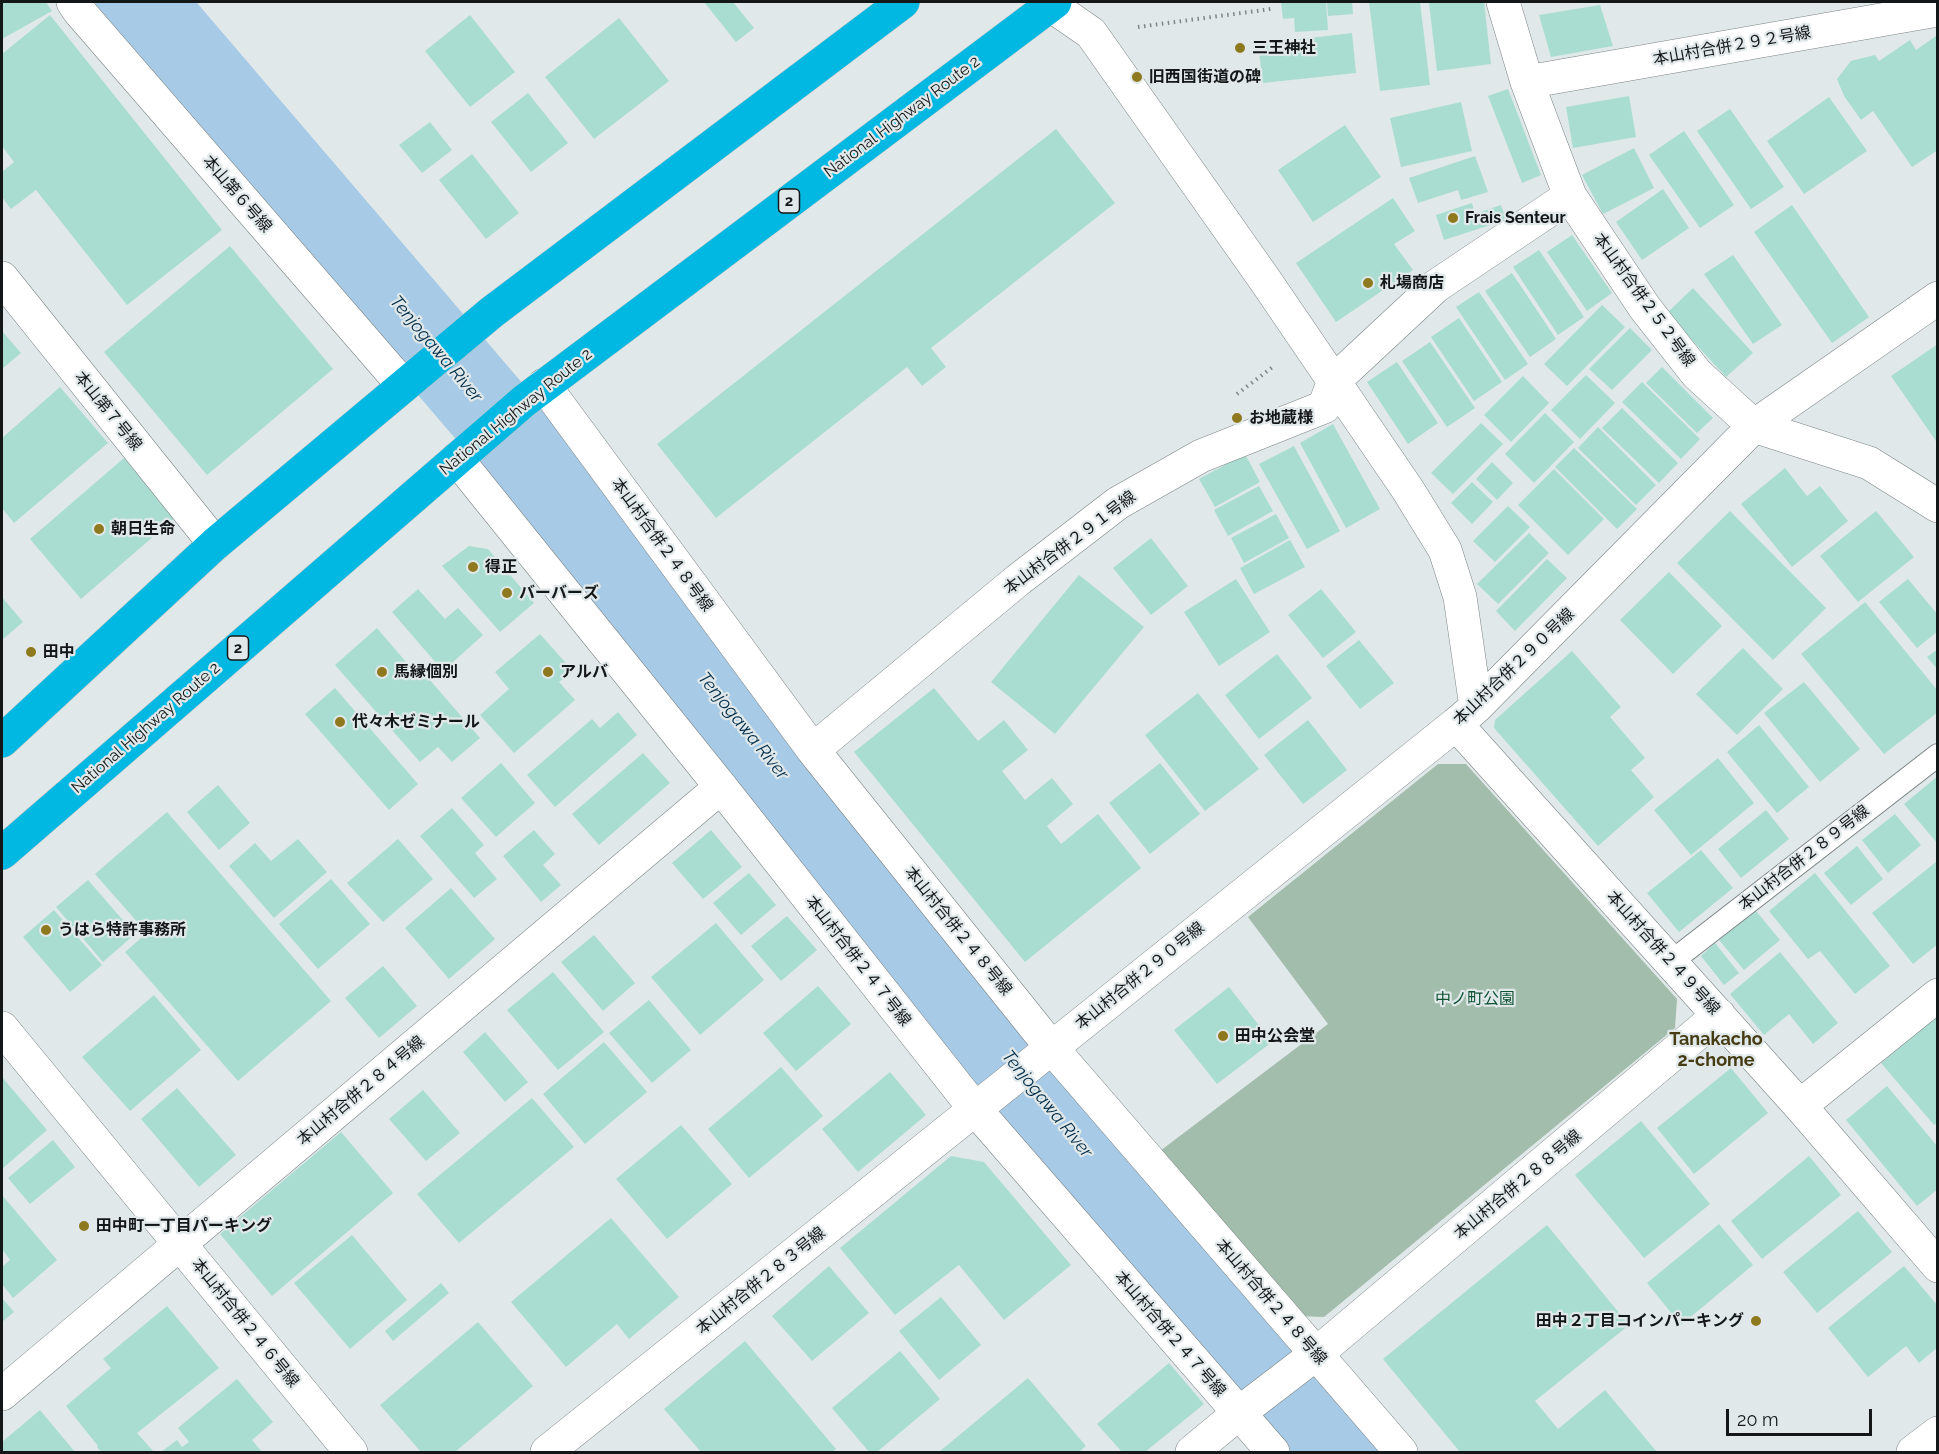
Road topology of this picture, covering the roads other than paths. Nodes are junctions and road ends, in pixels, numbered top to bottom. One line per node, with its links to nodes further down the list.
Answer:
1 (73, 2): 10 (street, 本山第６号線)
2 (903, 2): 10 (highway)
3 (1503, 2): 6 (street, 本山村合併２５２号線)
4 (1050, 3): 11 (street); 12 (highway, National Highway Route 2 / 2)
5 (1938, 10): 6 (street, 本山村合併２９２号線)
6 (1527, 82): 7 (street, 本山村合併２５２号線)
7 (1570, 196): 11 (street, 本山村合併２９１号線); 13 (street, 本山村合併２５２号線)
8 (2, 278): 16 (street, 本山第７号線)
9 (1938, 298): 13 (street, 本山村合併２９０号線)
10 (409, 380): 16 (highway)
11 (1334, 381): 17 (street); 19 (street, 本山村合併２９１号線)
12 (534, 393): 14 (highway, National Highway Route 2 / 2); 19 (street, 本山村合併２４８号線)
13 (1754, 426): 15 (street, 本山村合併２５２号線); 17 (street, 本山村合併２９０号線)
14 (466, 451): 21 (street, 本山村合併２４７号線); 22 (highway, National Highway Route 2 / 2)
15 (1938, 506)
16 (215, 544): 18 (highway)
17 (1466, 716): 23 (street, 本山村合併２４９号線); 27 (street, 本山村合併２９０号線)
18 (2, 741)
19 (813, 750): 27 (street, 本山村合併２４８号線)
20 (1938, 755): 23 (lane, 本山村合併２８９号線)
21 (721, 787): 29 (street, 本山村合併２４７号線); 30 (street, 本山村合併２８４号線)
22 (2, 853)
23 (1671, 962): 25 (street, 本山村合併２４９号線)
24 (1938, 994): 28 (street)
25 (1719, 1015): 28 (street, 本山村合併２４９号線); 32 (street, 本山村合併２８８号線)
26 (2, 1028): 30 (street, 本山村合併２４６号線)
27 (1051, 1047): 29 (street, 本山村合併２９０号線); 32 (street, 本山村合併２４８号線)
28 (1800, 1106): 31 (street, 本山村合併２４９号線)
29 (975, 1109): 34 (street, 本山村合併２４７号線); 37 (street, 本山村合併２８３号線)
30 (180, 1244): 33 (street, 本山村合併２８４号線); 36 (street, 本山村合併２４６号線)
31 (1938, 1266)
32 (1316, 1354): 34 (street, 本山村合併２８８号線); 40 (street, 本山村合併２４８号線)
33 (2, 1394)
34 (1239, 1413): 38 (street, 本山村合併２８８号線); 39 (street, 本山村合併２４７号線)
35 (1938, 1432): 41 (street)
36 (351, 1452)
37 (547, 1452)
38 (1192, 1452)
39 (1273, 1452)
40 (1401, 1452)
41 (1913, 1452)

